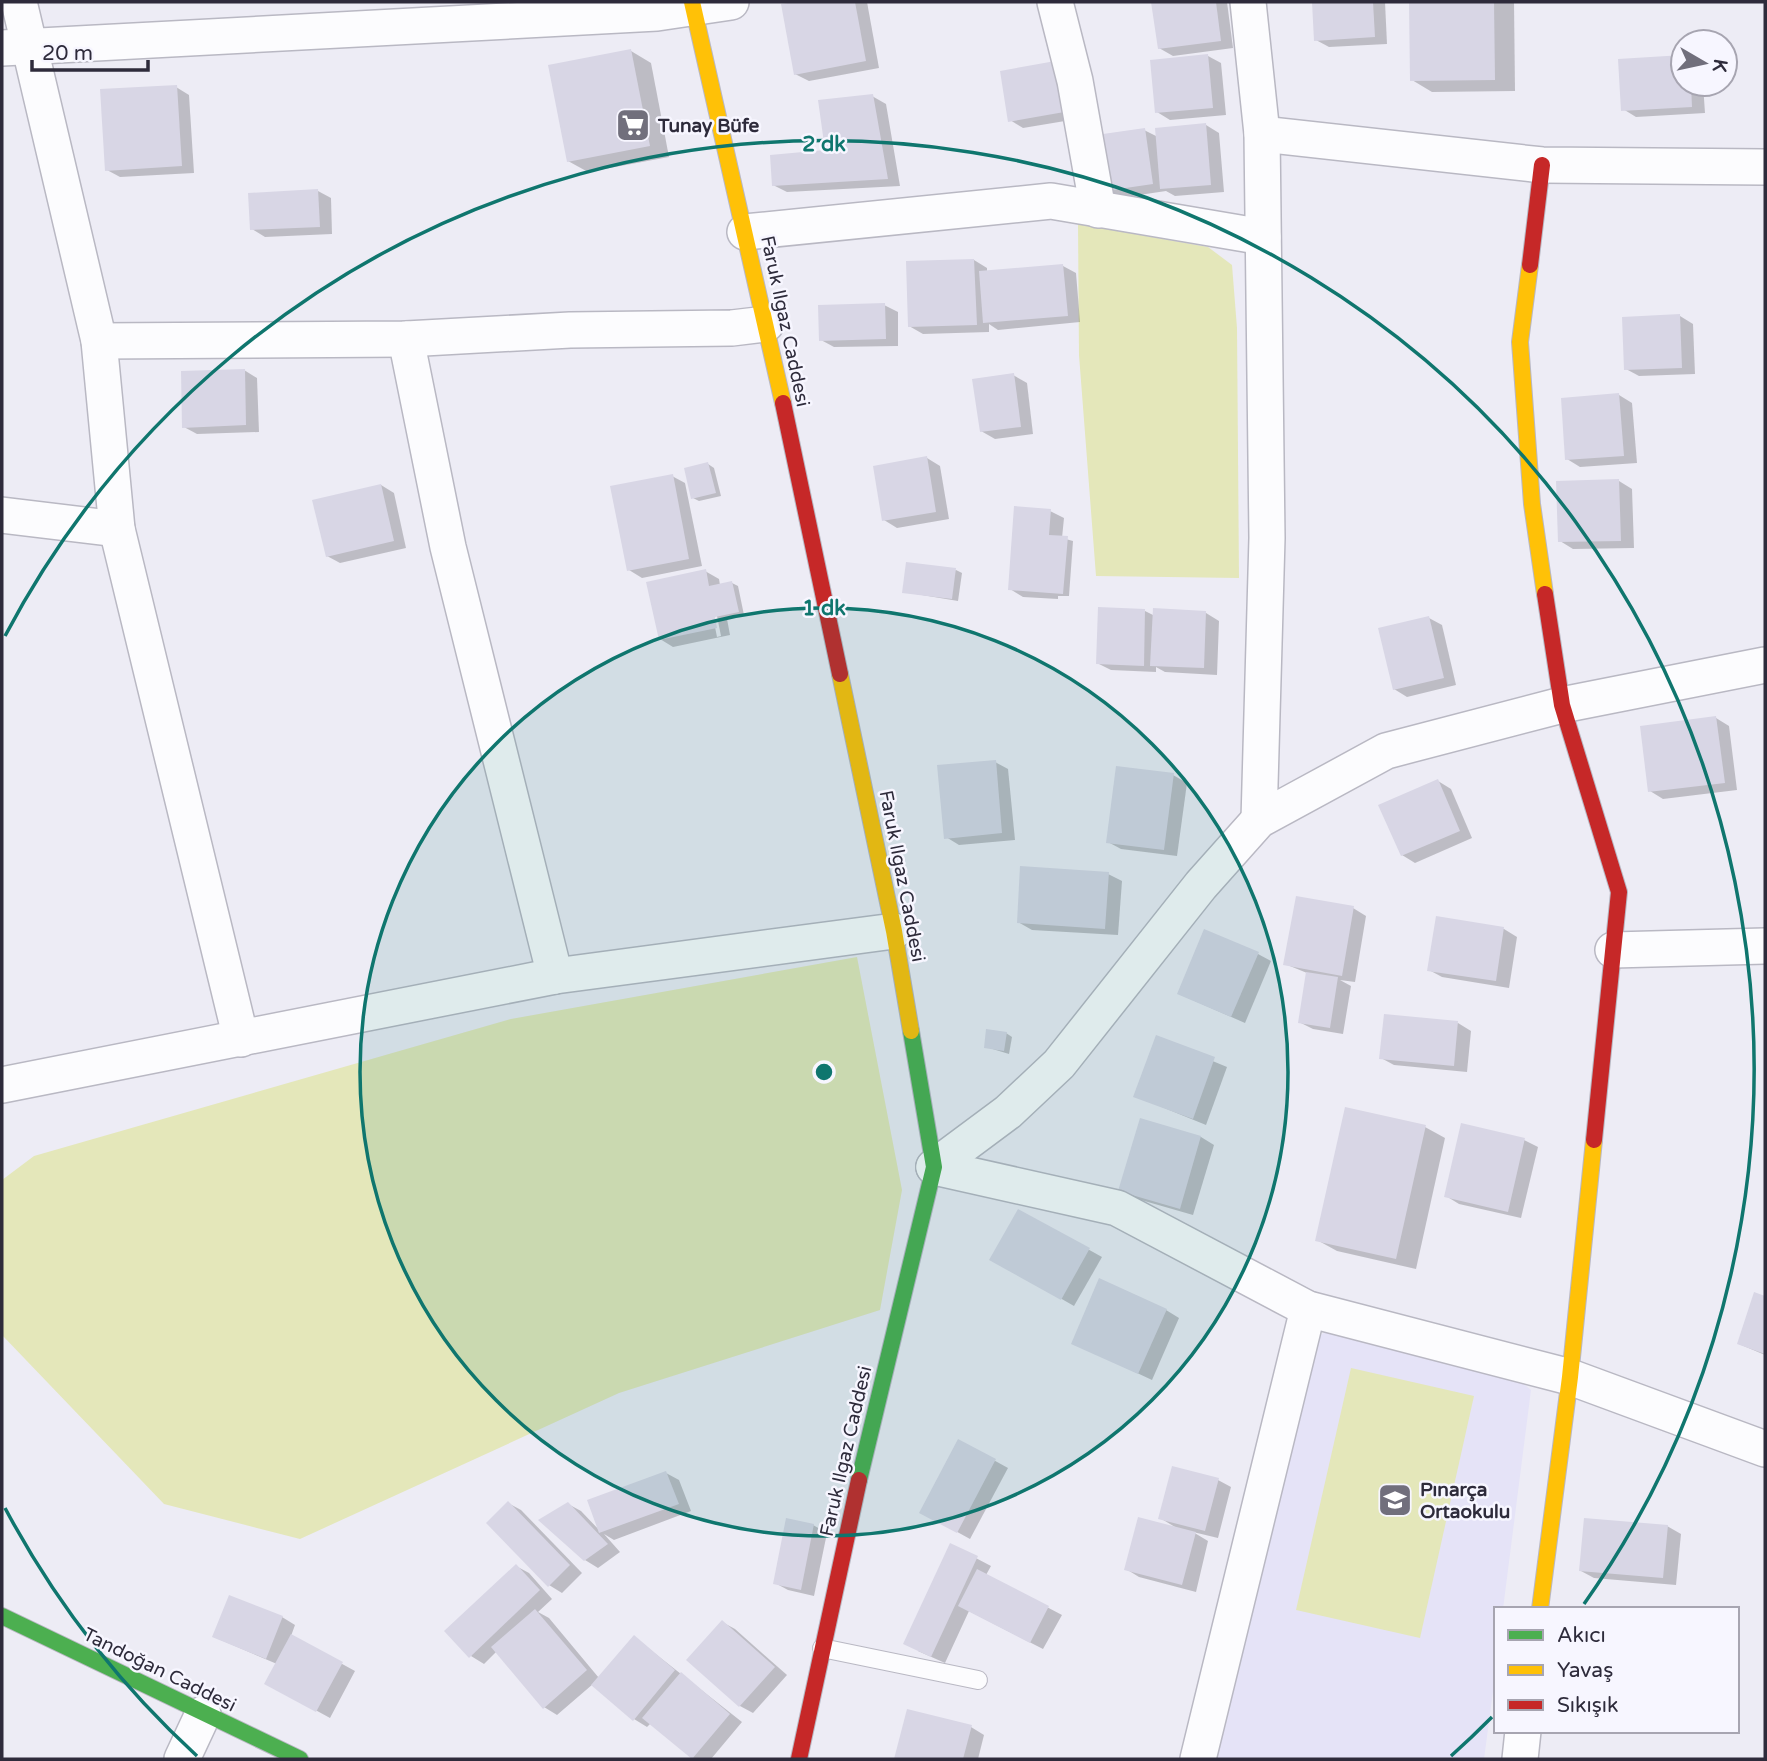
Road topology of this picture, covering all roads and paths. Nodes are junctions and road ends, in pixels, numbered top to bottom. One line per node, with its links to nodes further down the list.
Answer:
1 (19, 2): 6 (street)
2 (731, 2): 5 (street)
3 (1055, 2): 10 (street)
4 (1248, 2): 7 (street)
5 (692, 6): 6 (street); 11 (street, Faruk Ilgaz Caddesi)
6 (15, 47): 15 (street)
7 (1262, 134): 8 (street); 12 (street)
8 (1542, 165): 9 (street); 19 (street)
9 (1765, 167)
10 (1098, 209): 11 (street); 12 (street)
11 (745, 232): 13 (street, Faruk Ilgaz Caddesi)
12 (1263, 237): 20 (street)
13 (766, 324): 14 (street); 21 (street, Faruk Ilgaz Caddesi)
14 (407, 339): 15 (street); 24 (street)
15 (99, 341): 17 (street)
16 (2, 515): 17 (street)
17 (117, 529): 25 (street)
18 (1765, 665): 19 (street)
19 (1562, 705): 20 (street); 23 (street)
20 (1259, 820): 27 (street)
21 (894, 931): 24 (street); 27 (street, Faruk Ilgaz Caddesi)
22 (1765, 946): 23 (street)
23 (1613, 950): 29 (street)
24 (555, 976): 25 (street)
25 (242, 1039): 26 (street)
26 (2, 1085)
27 (934, 1167): 28 (street); 33 (street, Faruk Ilgaz Caddesi)
28 (1308, 1309): 29 (street); 40 (street)
29 (1570, 1377): 30 (street); 31 (street)
30 (1765, 1449)
31 (1539, 1607)
32 (2, 1616): 35 (street, Tandoğan Caddesi)
33 (822, 1648): 34 (lane); 39 (street, Faruk Ilgaz Caddesi)
34 (978, 1680)
35 (203, 1714): 37 (street); 38 (street, Tandoğan Caddesi)
36 (1523, 1733): 41 (street)
37 (182, 1759)
38 (300, 1759)
39 (799, 1759)
40 (1198, 1759)
41 (1520, 1759)

